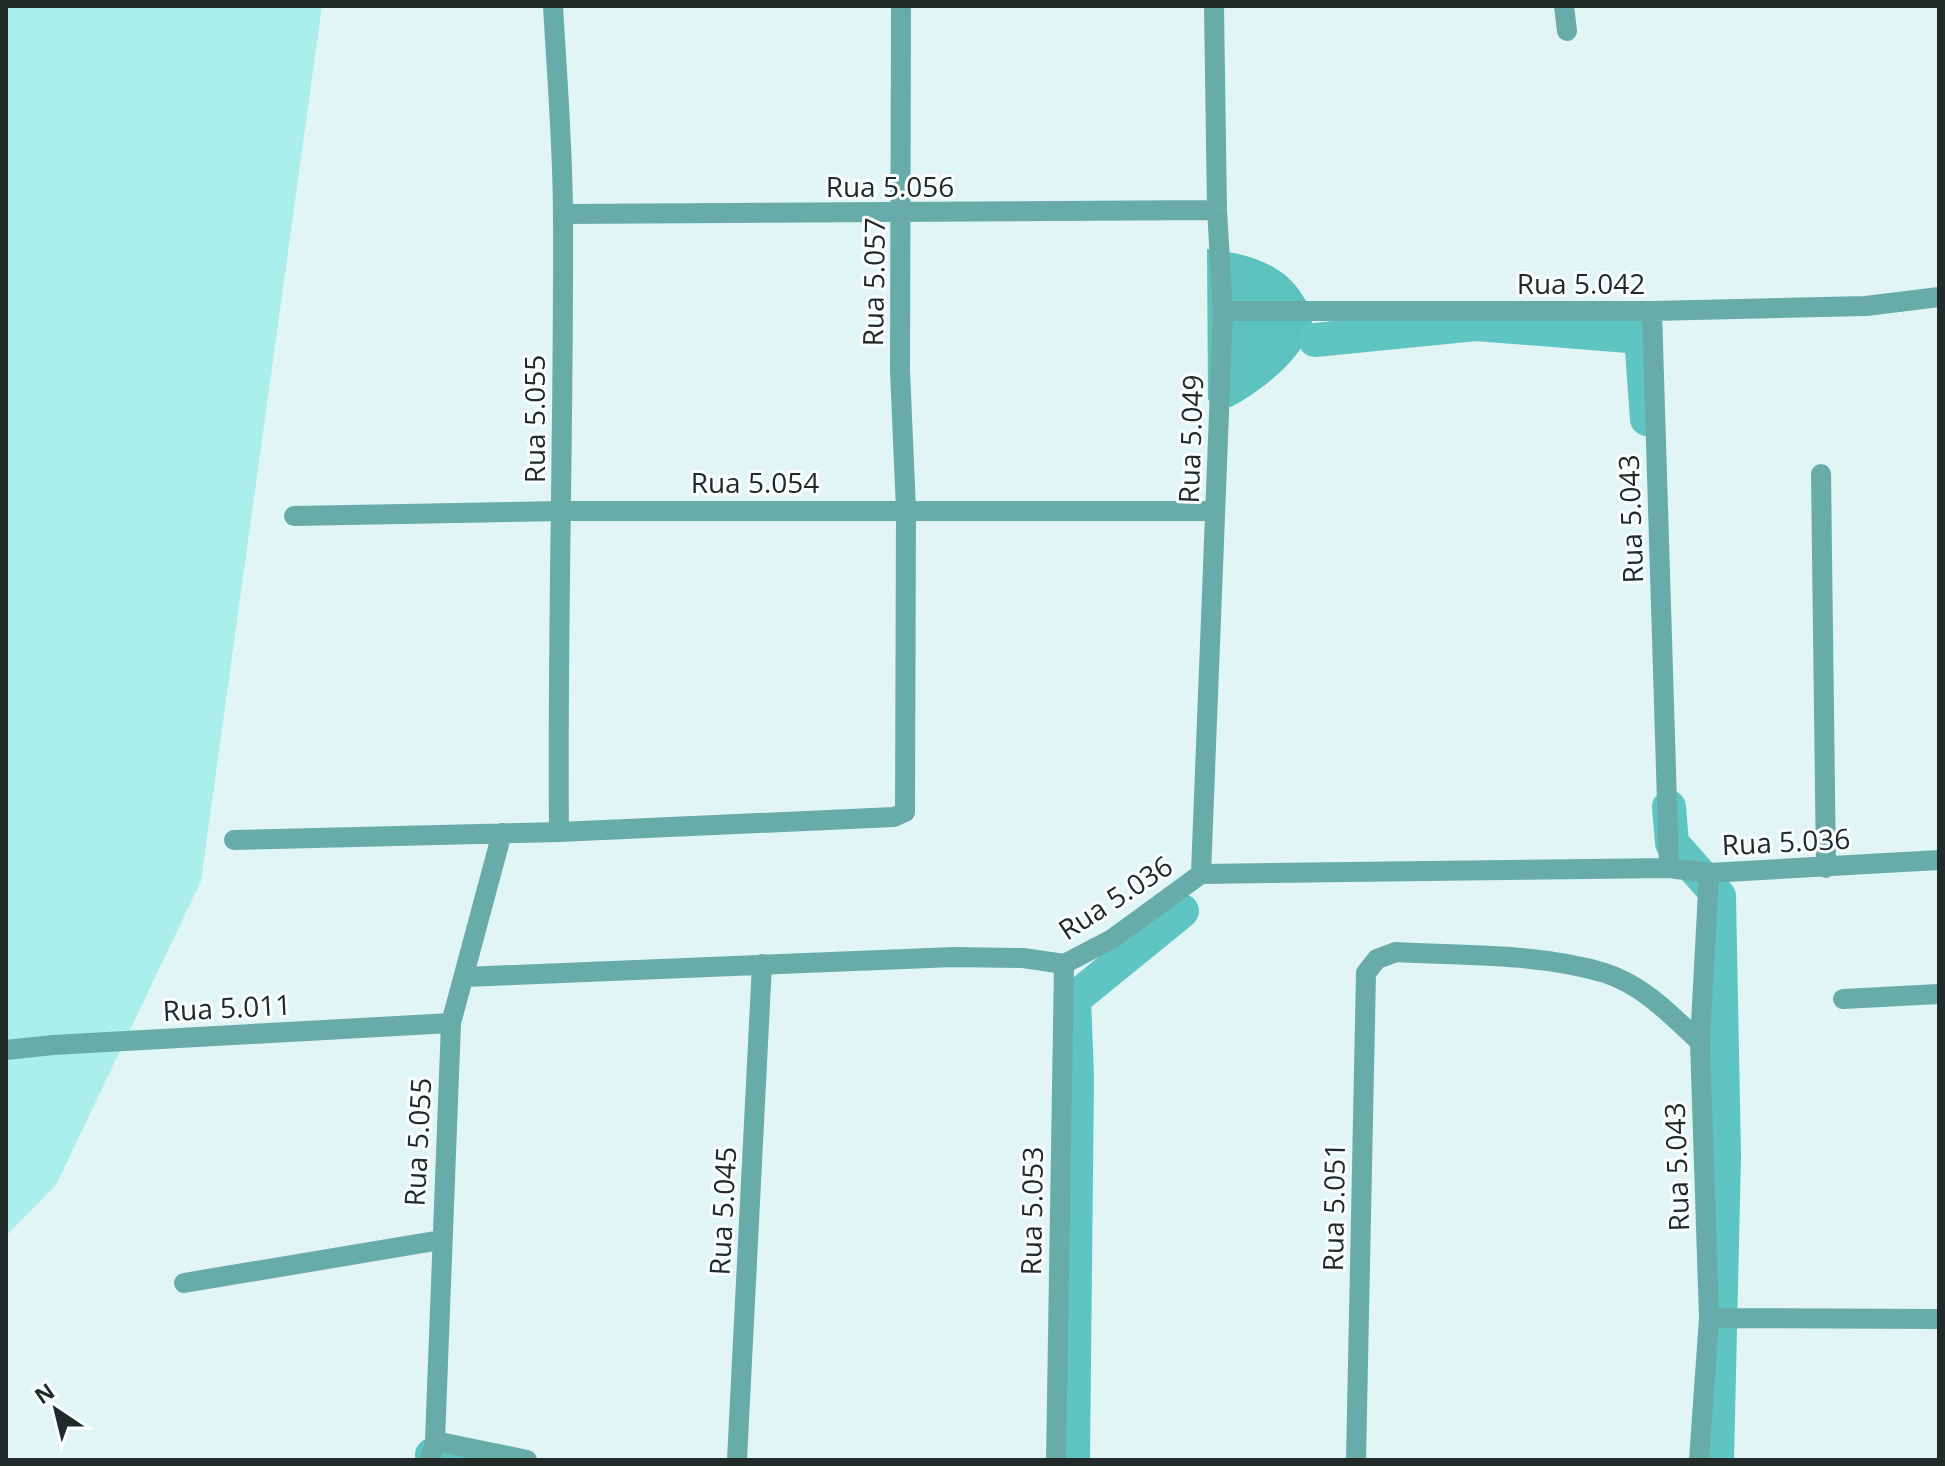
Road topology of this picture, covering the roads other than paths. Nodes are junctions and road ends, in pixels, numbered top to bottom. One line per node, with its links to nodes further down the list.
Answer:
1 (553, 6): 7 (street, Rua 5.055)
2 (901, 6): 8 (street, Rua 5.057)
3 (1214, 6): 6 (street, Rua 5.049)
4 (1564, 6): 5 (street)
5 (1567, 31)
6 (1217, 210): 8 (street, Rua 5.056); 10 (street, Rua 5.049)
7 (563, 214): 8 (street, Rua 5.056); 14 (street, Rua 5.055)
8 (901, 214): 13 (street, Rua 5.057)
9 (1939, 297): 11 (street, Rua 5.042)
10 (1223, 311): 11 (street, Rua 5.042); 15 (street, Rua 5.049)
11 (1652, 311): 21 (street, Rua 5.043)
12 (1821, 474): 22 (street)
13 (906, 510): 14 (street, Rua 5.054); 15 (street, Rua 5.054); 17 (street, Rua 5.057)
14 (562, 511): 16 (street, Rua 5.054); 17 (street, Rua 5.055)
15 (1215, 511): 24 (street, Rua 5.049)
16 (294, 516)
17 (559, 832): 18 (street)
18 (502, 833): 19 (street); 27 (street, Rua 5.055)
19 (234, 840)
20 (1939, 860): 22 (street, Rua 5.036)
21 (1669, 868): 23 (street, Rua 5.036); 24 (street, Rua 5.036)
22 (1826, 868): 23 (street, Rua 5.036)
23 (1709, 873): 31 (street, Rua 5.043)
24 (1201, 874): 26 (street, Rua 5.036)
25 (762, 964): 26 (street, Rua 5.036); 27 (street, Rua 5.036); 39 (street, Rua 5.045)
26 (1064, 964): 40 (street, Rua 5.053)
27 (464, 977): 30 (street, Rua 5.055)
28 (1939, 994): 29 (street)
29 (1843, 999)
30 (451, 1023): 32 (street, Rua 5.011); 33 (street, Rua 5.055)
31 (1700, 1042): 35 (street, Rua 5.043); 41 (street, Rua 5.051)
32 (6, 1050)
33 (441, 1240): 34 (street); 37 (street, Rua 5.055)
34 (184, 1283)
35 (1709, 1318): 36 (street); 42 (street, Rua 5.043)
36 (1939, 1319)
37 (433, 1450): 38 (street)
38 (527, 1460)
39 (737, 1460)
40 (1056, 1460)
41 (1356, 1460)
42 (1699, 1460)

